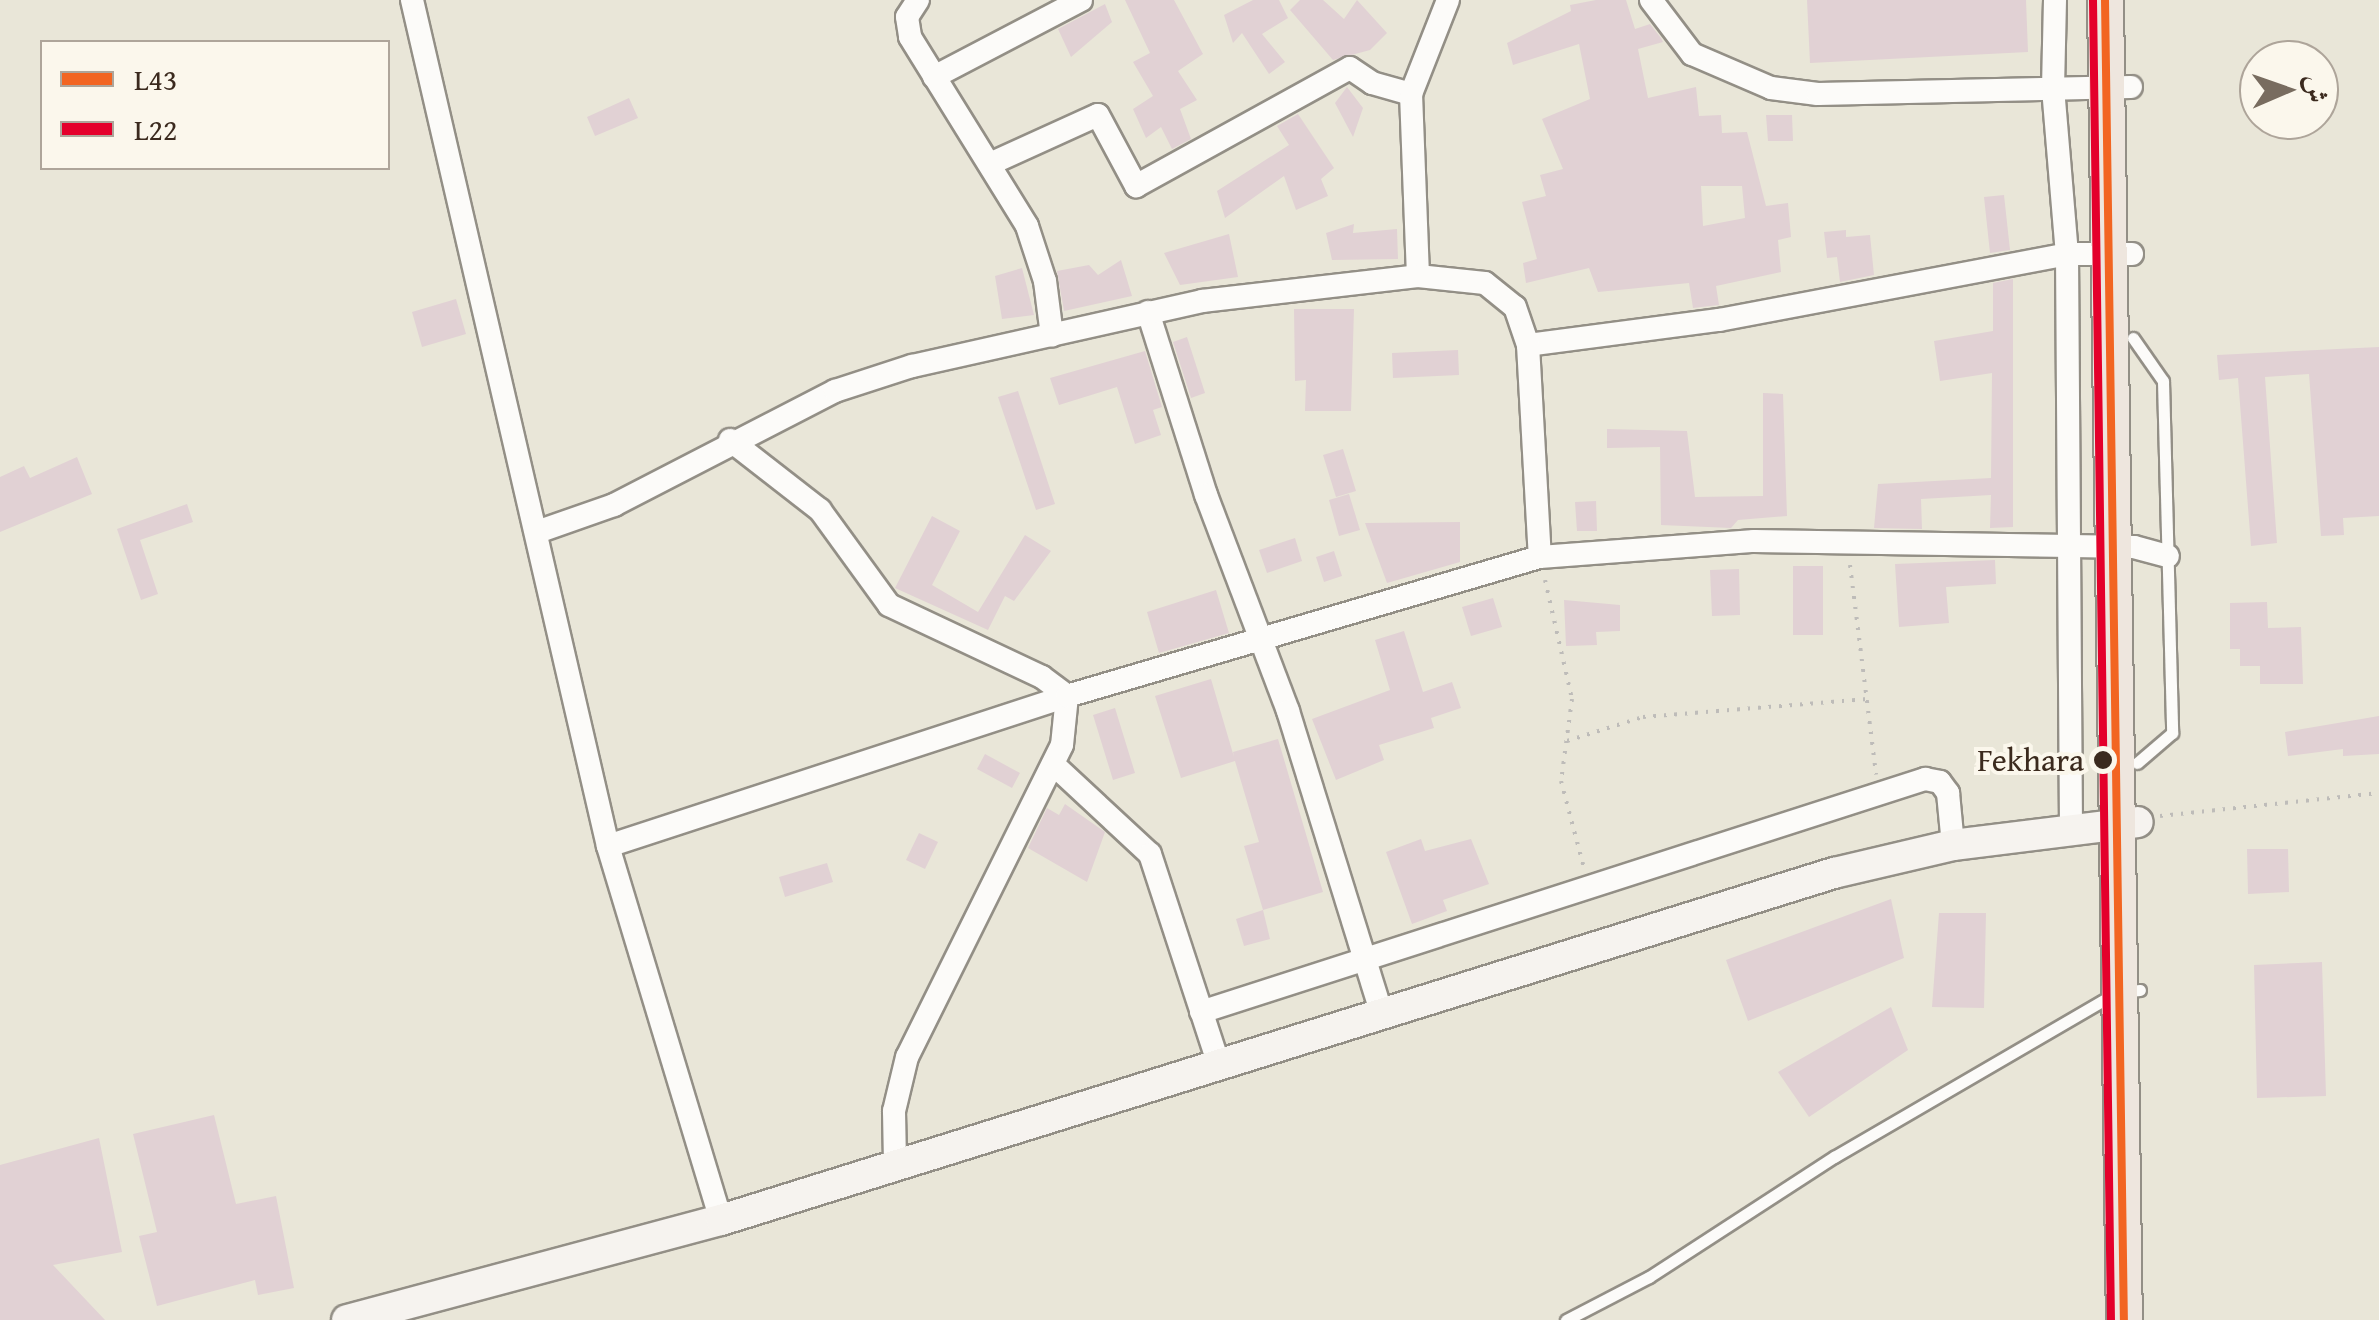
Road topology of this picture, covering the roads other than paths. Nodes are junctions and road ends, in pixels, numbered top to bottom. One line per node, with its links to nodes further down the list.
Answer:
1 (412, 0): 21 (street)
2 (918, 0): 9 (street)
3 (1081, 0): 9 (street)
4 (1448, 0): 12 (street)
5 (1650, 0): 10 (street)
6 (2055, 0): 10 (street)
7 (2106, 0): 11 (main road)
8 (2130, 0): 11 (main road)
9 (934, 77): 13 (street)
10 (2054, 88): 11 (street); 14 (street)
11 (2118, 88): 15 (main road)
12 (1411, 94): 13 (street); 16 (street)
13 (992, 164): 18 (street)
14 (2067, 254): 15 (street); 19 (street); 22 (street)
15 (2120, 254): 23 (main road); 23 (main road)
16 (1418, 276): 17 (street); 19 (street)
17 (1148, 312): 18 (street); 25 (street)
18 (1052, 336): 20 (street)
19 (1528, 346): 24 (street)
20 (730, 440): 21 (street); 26 (street)
21 (537, 532): 31 (street)
22 (2070, 546): 23 (street); 24 (street); 29 (street)
23 (2138, 550): 28 (main road); 28 (main road)
24 (1540, 557): 25 (street)
25 (1258, 644): 26 (street); 32 (street)
26 (1067, 696): 27 (street); 31 (street)
27 (1053, 764): 34 (street); 37 (street)
28 (2126, 822): 29 (street); 33 (main road)
29 (2071, 827): 30 (street)
30 (1953, 844): 32 (street); 35 (street)
31 (608, 846): 38 (street)
32 (1364, 960): 34 (street); 35 (street)
33 (2129, 991): 40 (lane); 41 (main road); 42 (main road)
34 (1201, 1012): 36 (street)
35 (1381, 1012): 36 (street)
36 (1218, 1062): 37 (street)
37 (895, 1164): 38 (street)
38 (721, 1220): 39 (street)
39 (347, 1320)
40 (1566, 1320)
41 (2124, 1320)
42 (2145, 1320)

